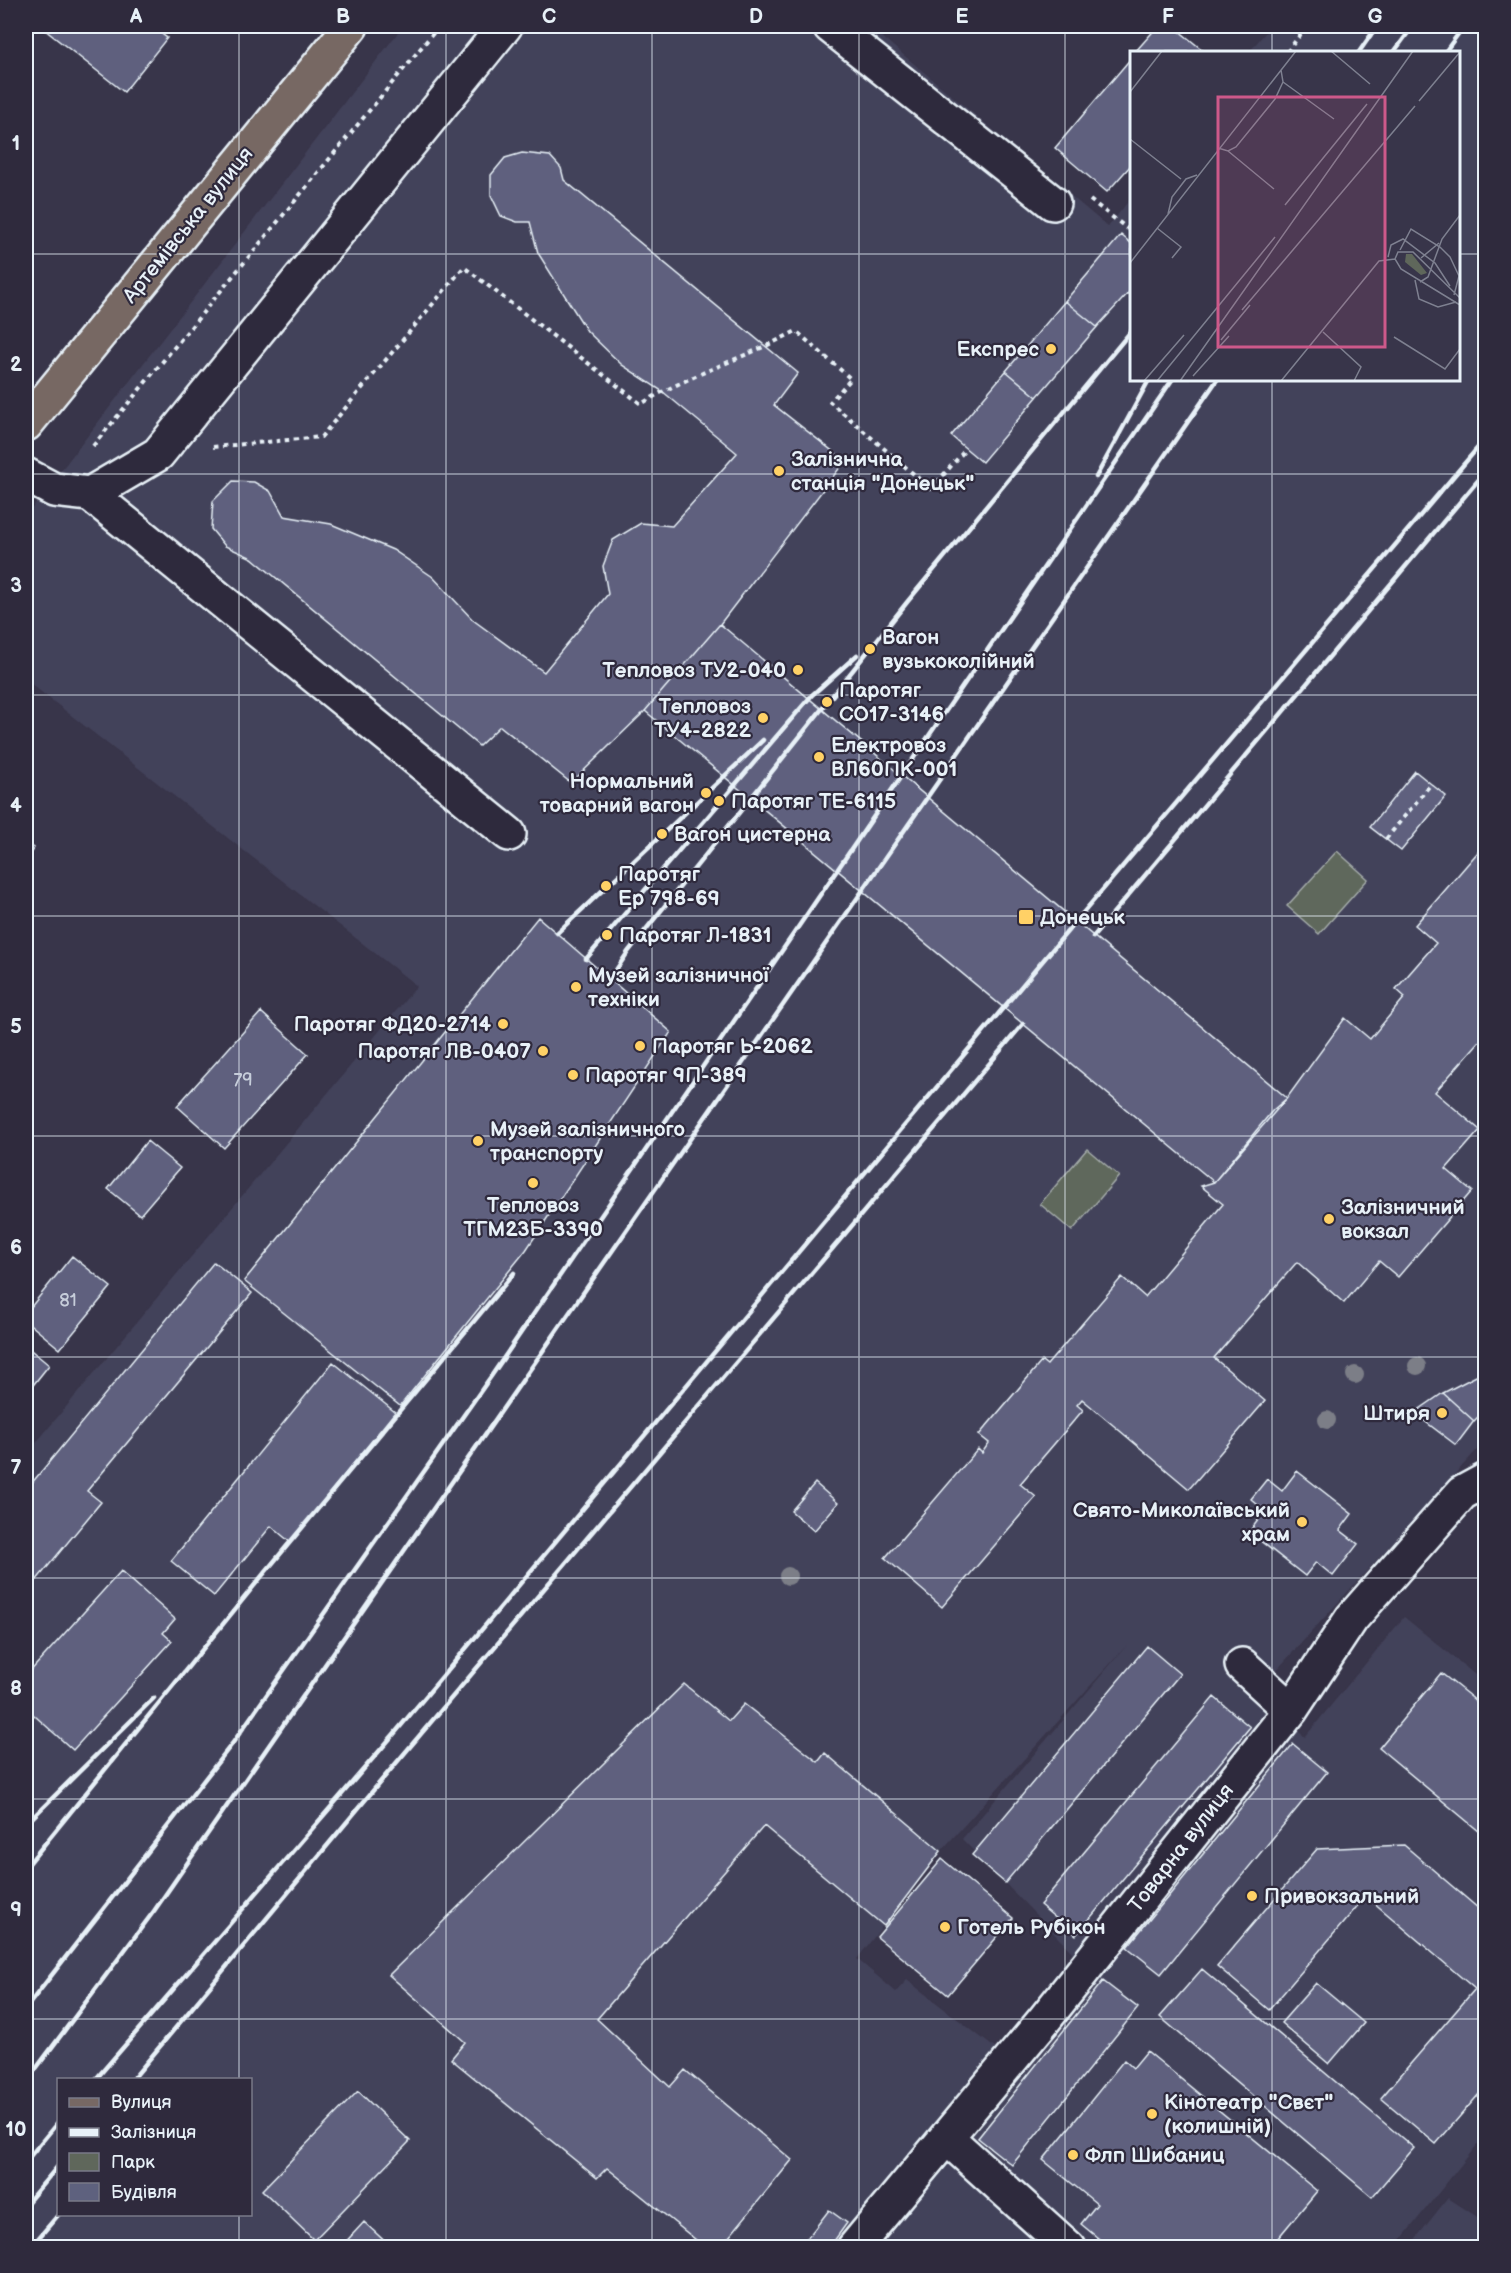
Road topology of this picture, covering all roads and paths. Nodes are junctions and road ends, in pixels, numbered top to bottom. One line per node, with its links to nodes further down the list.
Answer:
1 (351, 26): 8 (main road, Артемівська вулиця)
2 (439, 26): 9 (path)
3 (505, 26): 13 (street)
4 (830, 26): 7 (street)
5 (1307, 26): 6 (path)
6 (1288, 51)
7 (1053, 203)
8 (26, 424)
9 (93, 447)
10 (209, 448): 11 (path)
11 (966, 449)
12 (26, 475): 13 (street)
13 (90, 494): 15 (street)
14 (1431, 784): 16 (path)
15 (509, 834)
16 (1386, 839)
17 (1485, 1480): 19 (street, Товарна вулиця)
18 (1242, 1665): 19 (street)
19 (1291, 1710): 20 (street, Товарна вулиця)
20 (947, 2138): 21 (street, Товарна вулиця); 22 (street)
21 (854, 2247)
22 (1070, 2247)

